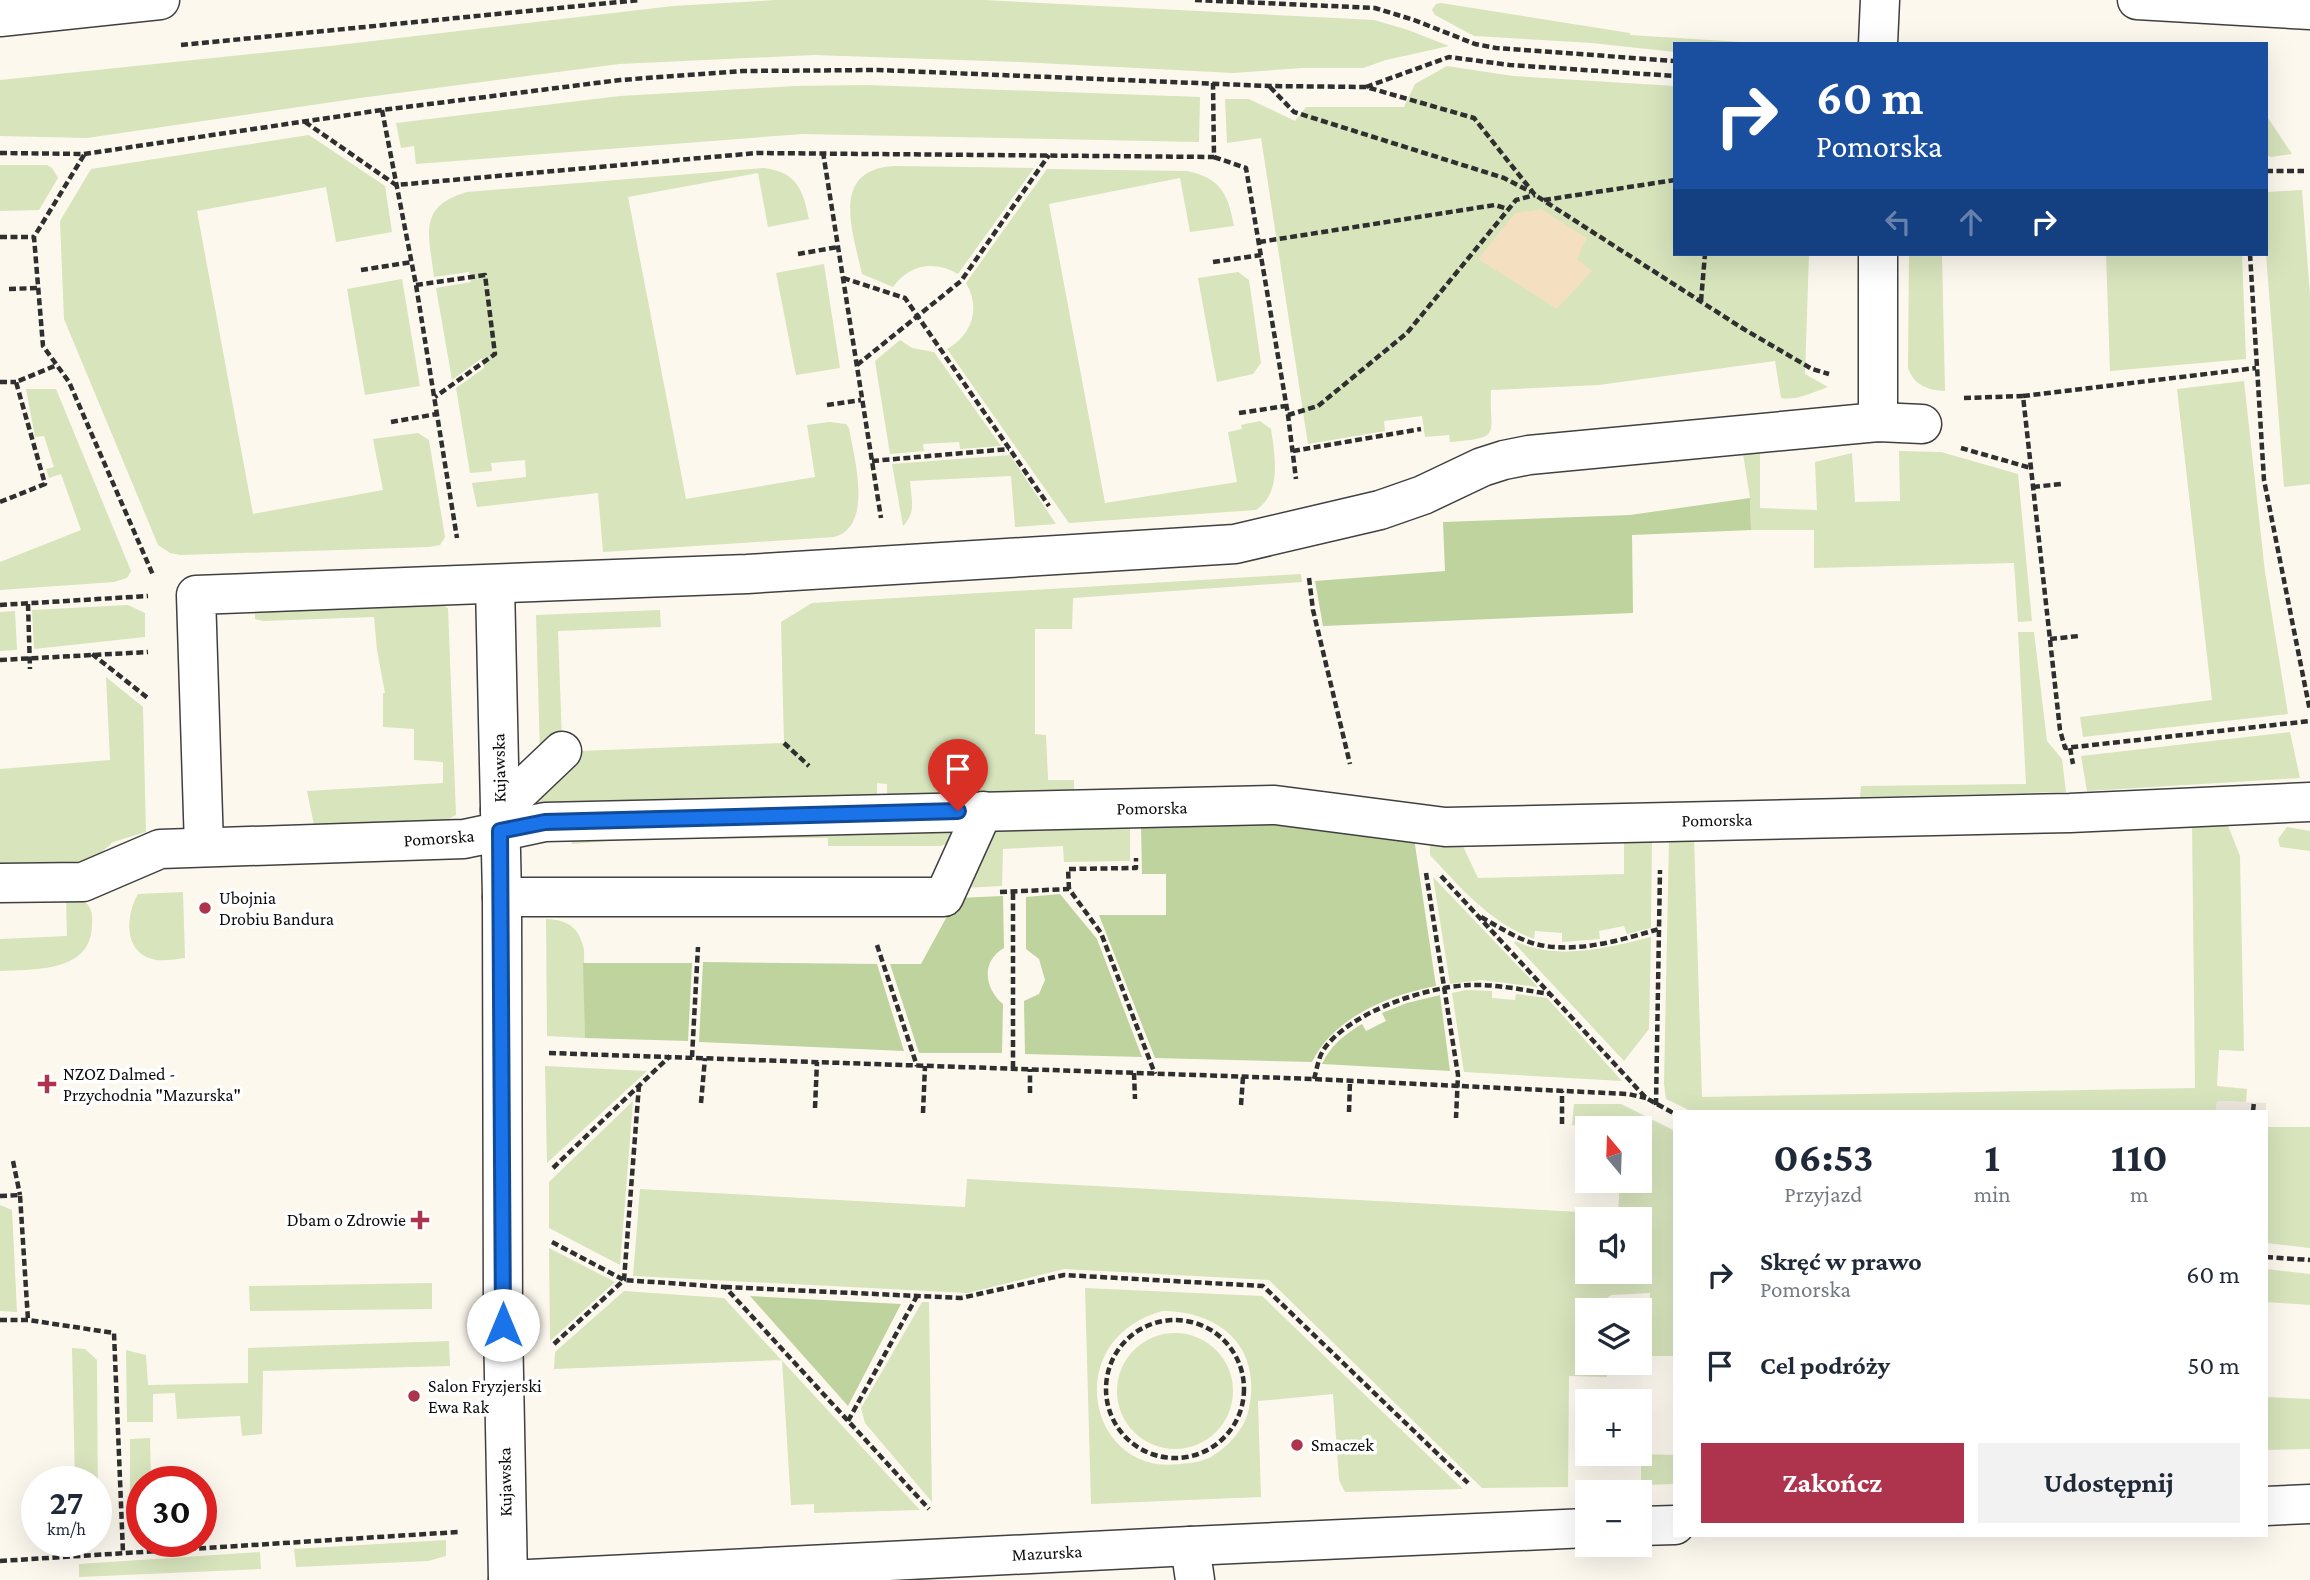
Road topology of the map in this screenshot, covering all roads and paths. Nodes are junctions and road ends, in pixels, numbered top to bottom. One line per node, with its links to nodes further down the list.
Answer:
1 (160, 0): 7 (street)
2 (640, 0): 9 (path)
3 (1195, 0): 10 (path)
4 (1880, 0): 8 (street)
5 (2137, 0): 6 (street)
6 (2310, 10)
7 (0, 17)
8 (1878, 42)
9 (173, 46)
10 (1673, 61)
11 (1673, 76): 14 (path)
12 (1213, 83): 13 (path); 15 (path); 21 (path)
13 (1269, 86): 14 (path); 26 (path)
14 (1366, 87): 26 (path)
15 (382, 110): 16 (path); 25 (path)
16 (305, 121): 19 (path); 25 (path)
17 (823, 152): 20 (path); 25 (path); 32 (path)
18 (0, 153): 19 (path)
19 (84, 154): 30 (path)
20 (1049, 155): 21 (path); 46 (path)
21 (1214, 157): 31 (path)
22 (2305, 171): 23 (path)
23 (2268, 172)
24 (1673, 180): 27 (path)
25 (396, 185): 38 (path)
26 (1535, 195): 27 (path); 28 (path)
27 (1544, 200): 45 (path)
28 (1508, 209): 31 (path); 62 (path)
29 (0, 237): 30 (path)
30 (34, 237): 43 (path)
31 (1259, 242): 34 (path)
32 (838, 247): 33 (path); 41 (path)
33 (798, 254)
34 (1261, 255): 39 (path); 57 (path)
35 (1705, 256): 45 (path)
36 (1878, 256): 58 (street)
37 (2250, 256): 49 (path)
38 (412, 262): 40 (path); 42 (path)
39 (1213, 262)
40 (361, 270)
41 (843, 278): 46 (path); 48 (path)
42 (416, 285): 53 (path); 53 (path)
43 (37, 288): 44 (path); 47 (path)
44 (9, 289)
45 (1701, 301): 58 (path)
46 (917, 315): 48 (path); 66 (path)
47 (57, 365): 51 (path); 59 (path)
48 (857, 366): 55 (path)
49 (2256, 368): 52 (path); 90 (path)
50 (0, 382): 51 (path)
51 (16, 382): 73 (path)
52 (2023, 396): 54 (path); 69 (path)
53 (435, 397): 61 (path)
54 (1958, 398)
55 (861, 400): 56 (path); 68 (path)
56 (827, 405)
57 (1286, 405): 60 (path); 62 (path)
58 (1878, 406): 64 (street); 76 (street)
59 (83, 411)
60 (1239, 413)
61 (436, 414): 63 (path); 78 (path)
62 (1288, 415): 67 (path)
63 (391, 422)
64 (1922, 424): 69 (path)
65 (1421, 429): 67 (path)
66 (1010, 449): 68 (path); 74 (path)
67 (1293, 452): 70 (path)
68 (872, 461): 75 (path)
69 (2031, 468): 72 (path)
70 (1297, 484)
71 (2060, 484): 72 (path)
72 (2033, 487): 83 (path)
73 (0, 502)
74 (1049, 507)
75 (883, 530)
76 (1304, 530): 77 (street); 95 (path)
77 (495, 585): 78 (street); 96 (street, Kujawska)
78 (456, 587): 98 (street)
79 (160, 595): 80 (path)
80 (28, 604): 81 (path); 86 (path)
81 (0, 605)
82 (2079, 636): 83 (path)
83 (2050, 639): 91 (path)
84 (151, 652): 85 (path)
85 (92, 654): 86 (path); 89 (path)
86 (29, 657): 87 (path); 88 (path)
87 (0, 660)
88 (30, 669)
89 (152, 701)
90 (2310, 711)
91 (2310, 721)
92 (562, 751): 96 (street)
93 (2310, 802): 97 (street, Pomorska)
94 (983, 811): 95 (street, Pomorska); 96 (street, Pomorska); 106 (street)
95 (1381, 818): 97 (street, Pomorska)
96 (500, 821): 98 (street, Pomorska); 104 (street, Kujawska)
97 (1661, 821): 108 (path)
98 (204, 847): 101 (street, Pomorska)
99 (1433, 868): 107 (path)
100 (1426, 872): 109 (path)
101 (0, 883)
102 (1013, 891): 103 (path); 118 (path); 121 (path)
103 (987, 892)
104 (502, 897): 105 (street); 169 (street, Kujawska)
105 (701, 897): 106 (street); 113 (path)
106 (859, 898): 116 (path)
107 (1477, 915): 108 (path); 110 (path)
108 (1659, 929): 134 (path)
109 (1444, 989): 110 (path); 123 (path); 125 (path)
110 (1550, 994): 129 (path)
111 (540, 1052): 112 (path)
112 (670, 1056): 113 (path); 126 (path)
113 (692, 1057): 114 (path)
114 (705, 1058): 115 (path); 131 (path)
115 (817, 1062): 116 (path); 135 (path)
116 (917, 1066): 117 (path)
117 (925, 1066): 118 (path); 138 (path)
118 (1013, 1068): 119 (path)
119 (1030, 1069): 120 (path); 128 (path)
120 (1134, 1073): 121 (path); 130 (path)
121 (1155, 1074): 122 (path)
122 (1243, 1077): 123 (path); 133 (path)
123 (1314, 1079): 124 (path)
124 (1350, 1081): 125 (path); 137 (path)
125 (1458, 1085): 127 (path); 140 (path)
126 (639, 1086): 143 (path); 149 (path)
127 (1562, 1091): 129 (path); 141 (path)
128 (1030, 1093)
129 (1646, 1098): 134 (path)
130 (1135, 1099)
131 (701, 1102)
132 (2254, 1102): 136 (path)
133 (1241, 1105)
134 (1656, 1105): 139 (path)
135 (815, 1108)
136 (2253, 1110)
137 (1349, 1112)
138 (923, 1113)
139 (1673, 1113)
140 (1456, 1118)
141 (1562, 1124)
142 (13, 1161): 144 (path)
143 (552, 1169)
144 (19, 1195): 145 (path); 153 (path)
145 (0, 1196)
146 (544, 1238): 149 (path)
147 (2268, 1257): 148 (path)
148 (2310, 1260)
149 (624, 1280): 150 (path); 154 (path)
150 (725, 1287): 151 (path); 155 (path)
151 (916, 1296): 155 (path); 157 (path)
152 (0, 1320): 153 (path)
153 (28, 1320): 165 (path)
154 (545, 1352)
155 (848, 1421): 160 (path)
156 (1140, 1449): 156 (path)
157 (1469, 1485)
158 (2310, 1504): 159 (street)
159 (2268, 1506)
160 (930, 1510)
161 (1673, 1525): 162 (street)
162 (1652, 1526)
163 (1575, 1529): 167 (street, Mazurska)
164 (465, 1532): 165 (path)
165 (123, 1553): 166 (path)
166 (0, 1561)
167 (1192, 1563): 168 (street, Mazurska)
168 (972, 1568): 169 (street, Mazurska)
169 (508, 1580)

